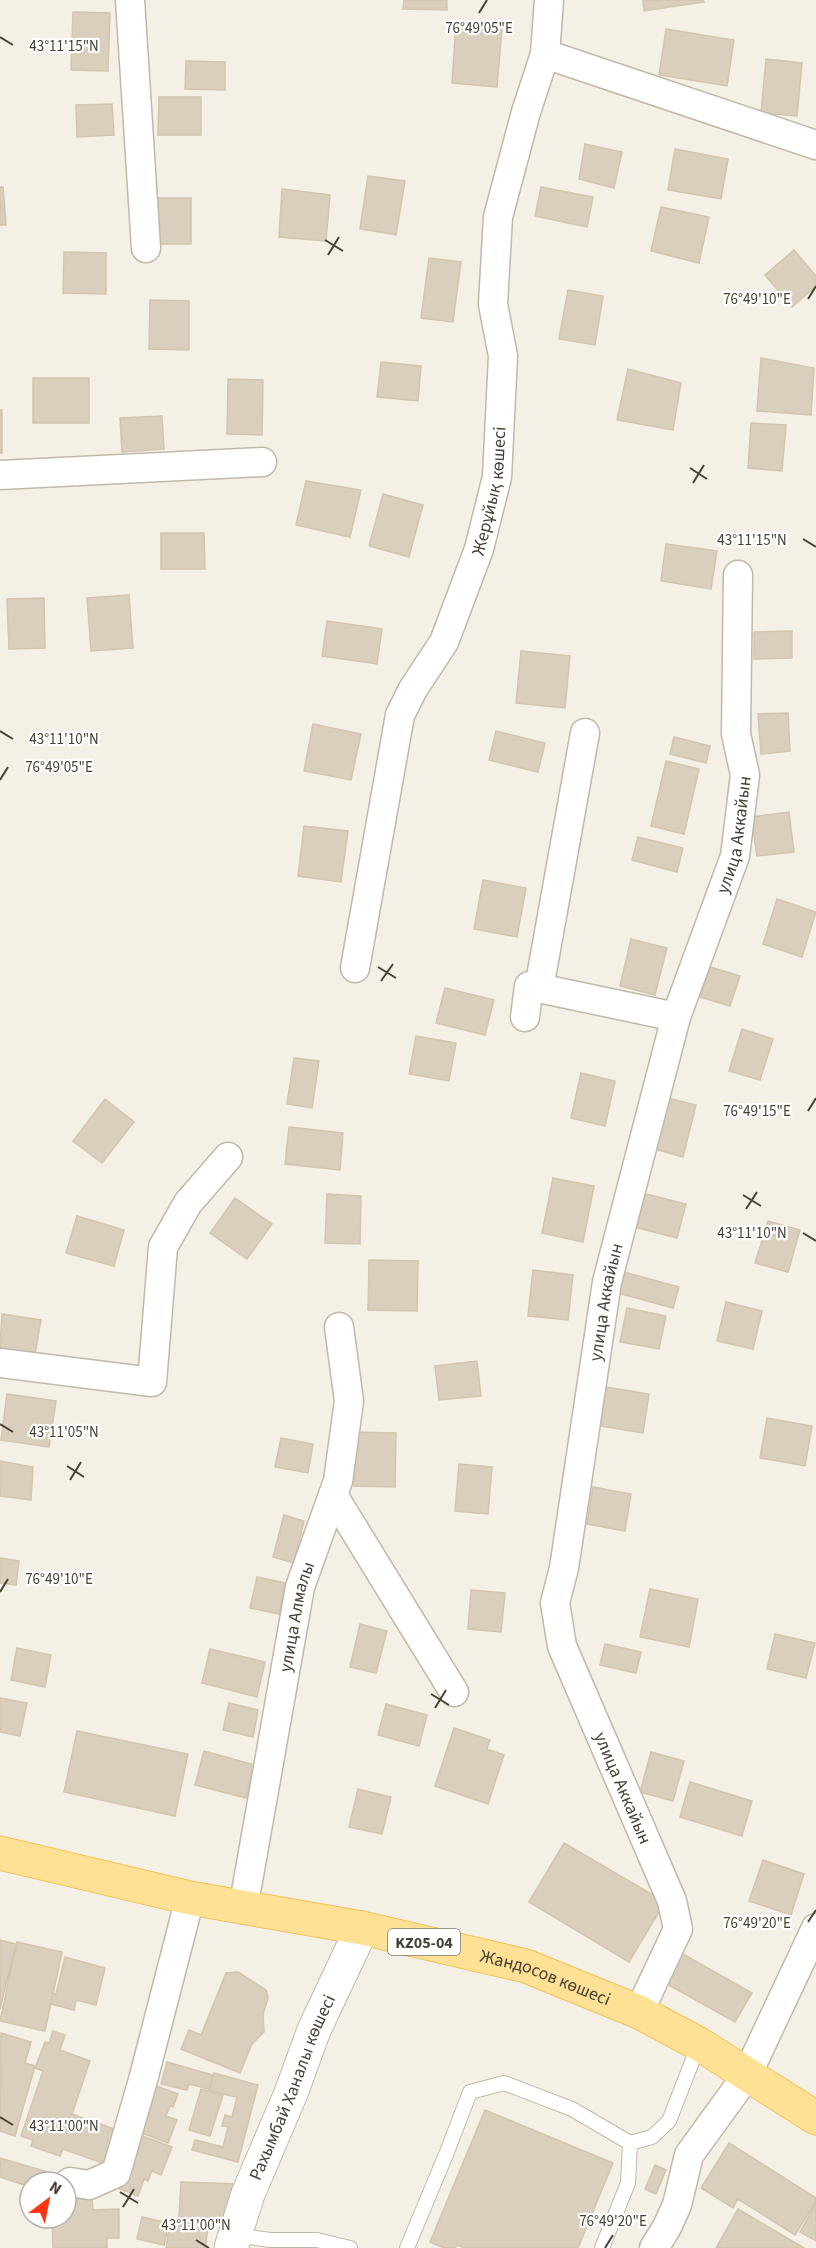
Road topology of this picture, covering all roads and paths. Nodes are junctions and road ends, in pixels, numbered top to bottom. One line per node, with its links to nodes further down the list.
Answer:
1 (130, 0): 5 (street)
2 (549, 0): 3 (street, Жерұйық көшесі)
3 (545, 54): 4 (street); 10 (street, Жерұйық көшесі)
4 (816, 145)
5 (146, 248)
6 (262, 462): 7 (street)
7 (0, 475)
8 (738, 574): 13 (street, улица Аккайын)
9 (585, 733): 11 (street)
10 (355, 968)
11 (539, 988): 12 (street); 13 (street)
12 (525, 1017)
13 (676, 1017): 24 (street, улица Аккайын)
14 (228, 1157): 16 (street)
15 (339, 1327): 17 (street, улица Алмалы)
16 (0, 1363)
17 (333, 1495): 18 (street); 21 (street, улица Алмалы)
18 (454, 1692)
19 (0, 1853): 20 (main road, Жандосов көшесі / KZ05-04)
20 (190, 1898): 21 (main road, Жандосов көшесі / KZ05-04); 29 (street)
21 (243, 1909): 22 (main road, Жандосов көшесі / KZ05-04)
22 (362, 1928): 24 (main road, Жандосов көшесі / KZ05-04); 30 (street, Рахымбай Ханалы көшесі)
23 (816, 1928): 26 (street)
24 (639, 2012): 25 (main road, Жандосов көшесі / KZ05-04)
25 (699, 2044): 26 (main road, Жандосов көшесі / KZ05-04); 28 (lane)
26 (747, 2075): 27 (main road, Жандосов көшесі / KZ05-04); 34 (street)
27 (816, 2118)
28 (630, 2143): 32 (lane); 33 (lane)
29 (78, 2183)
30 (233, 2241): 31 (lane)
31 (351, 2248)
32 (407, 2248)
33 (602, 2248)
34 (654, 2248)

